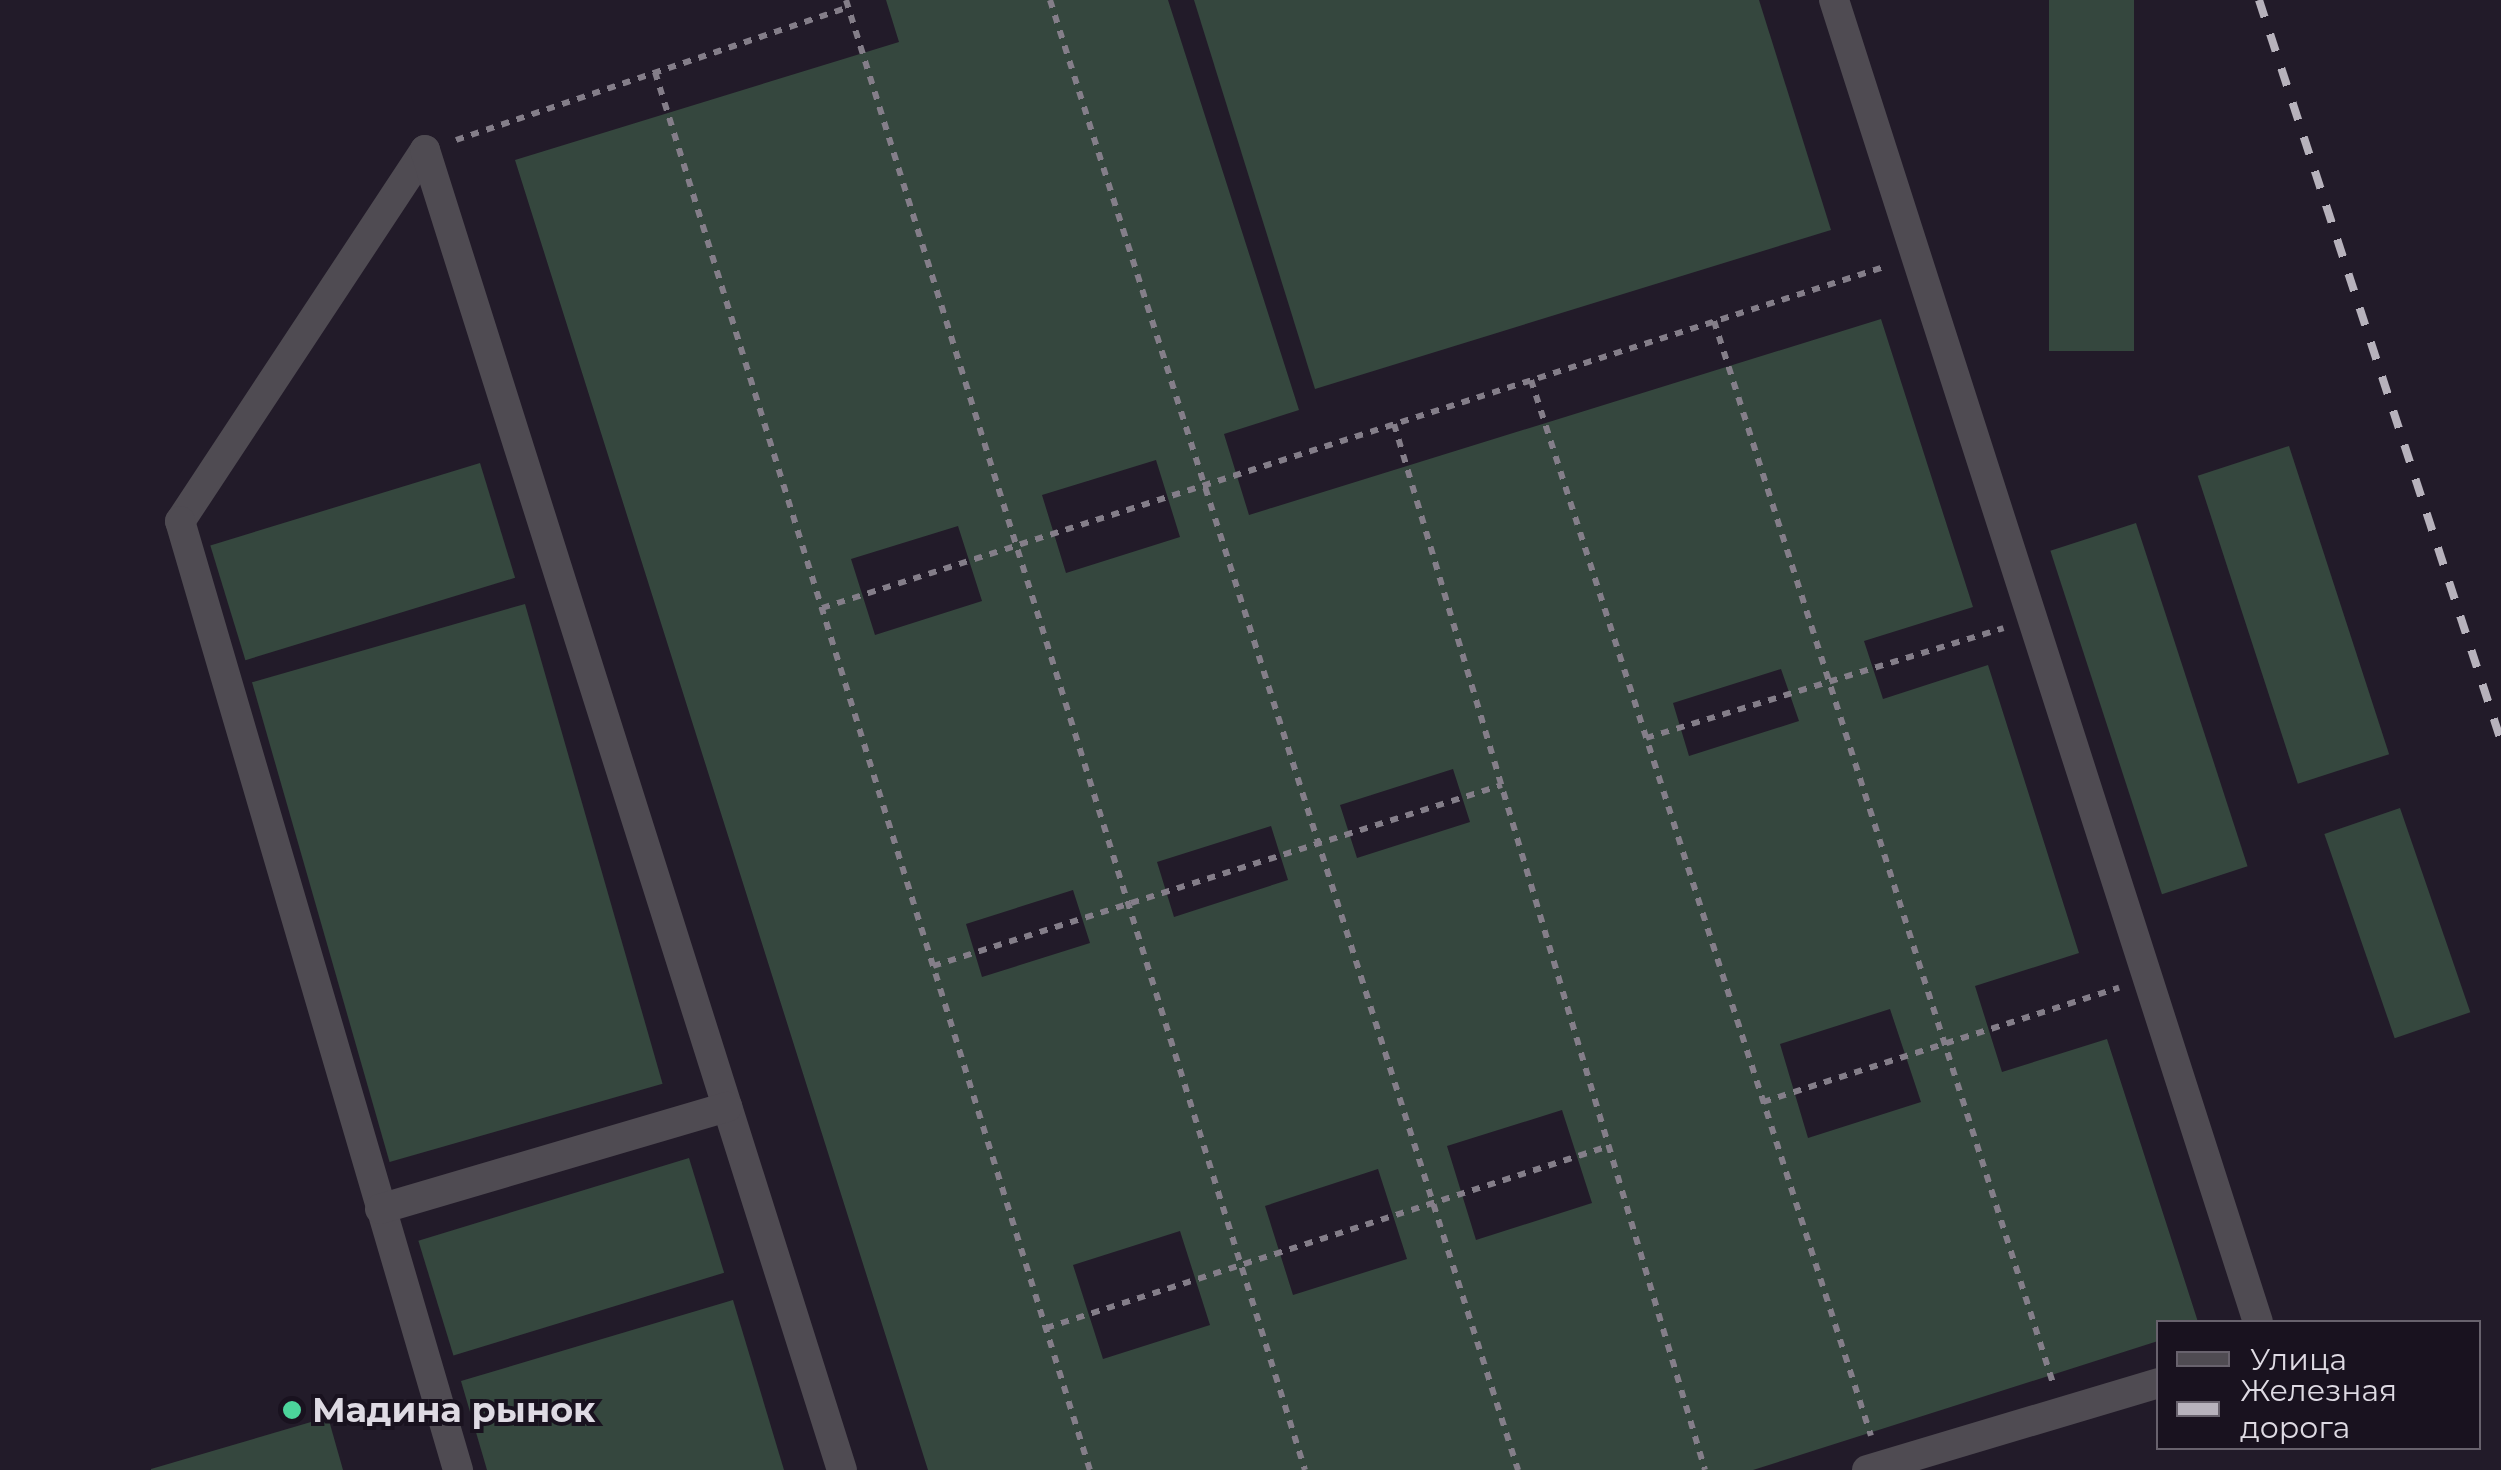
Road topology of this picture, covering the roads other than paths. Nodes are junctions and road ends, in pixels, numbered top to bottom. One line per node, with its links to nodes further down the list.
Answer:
1 (1834, 0): 4 (lane)
2 (728, 1107): 3 (lane); 3 (lane); 8 (lane)
3 (380, 1209): 7 (lane)
4 (2257, 1320)
5 (2156, 1384): 6 (lane)
6 (1874, 1468)
7 (458, 1470)
8 (842, 1470)

